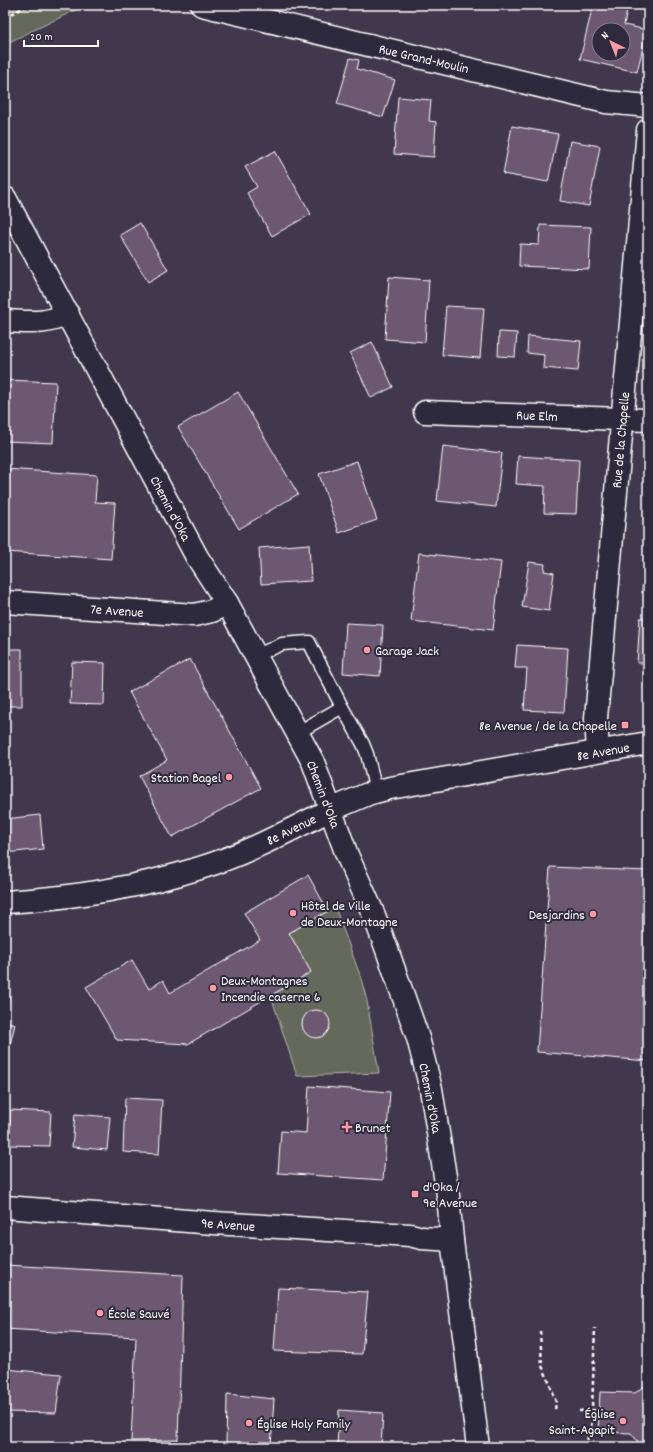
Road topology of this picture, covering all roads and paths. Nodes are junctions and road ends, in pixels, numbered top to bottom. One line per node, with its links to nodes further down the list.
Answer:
1 (29, 5): 3 (path)
2 (202, 5): 4 (street, Rue Grand-Moulin)
3 (5, 17)
4 (648, 106)
5 (648, 130): 10 (street, Rue de la Chapelle)
6 (5, 198): 7 (street, Chemin d'Oka)
7 (68, 314): 8 (street); 13 (street, Chemin d'Oka)
8 (5, 321)
9 (425, 412): 10 (street, Rue Elm)
10 (622, 418): 11 (street, Rue Elm); 18 (street, Rue de la Chapelle)
11 (648, 420)
12 (5, 602): 13 (street, 7e Avenue)
13 (227, 603): 14 (street, Chemin d'Oka)
14 (255, 656): 15 (lane); 16 (street, Chemin d'Oka)
15 (342, 707): 16 (lane); 19 (lane)
16 (297, 733): 20 (street, Chemin d'Oka)
17 (648, 743): 18 (street, 8e Avenue)
18 (598, 751): 19 (street, 8e Avenue)
19 (376, 791): 20 (street, 8e Avenue)
20 (330, 810): 21 (street, 8e Avenue); 23 (street, Chemin d'Oka)
21 (5, 902)
22 (5, 1207): 23 (street, 9e Avenue)
23 (452, 1240): 30 (street, Chemin d'Oka)
24 (595, 1328): 27 (path)
25 (540, 1331): 26 (path)
26 (555, 1410)
27 (592, 1410): 28 (path); 29 (path); 31 (path)
28 (599, 1410)
29 (579, 1411)
30 (478, 1447)
31 (587, 1447)

